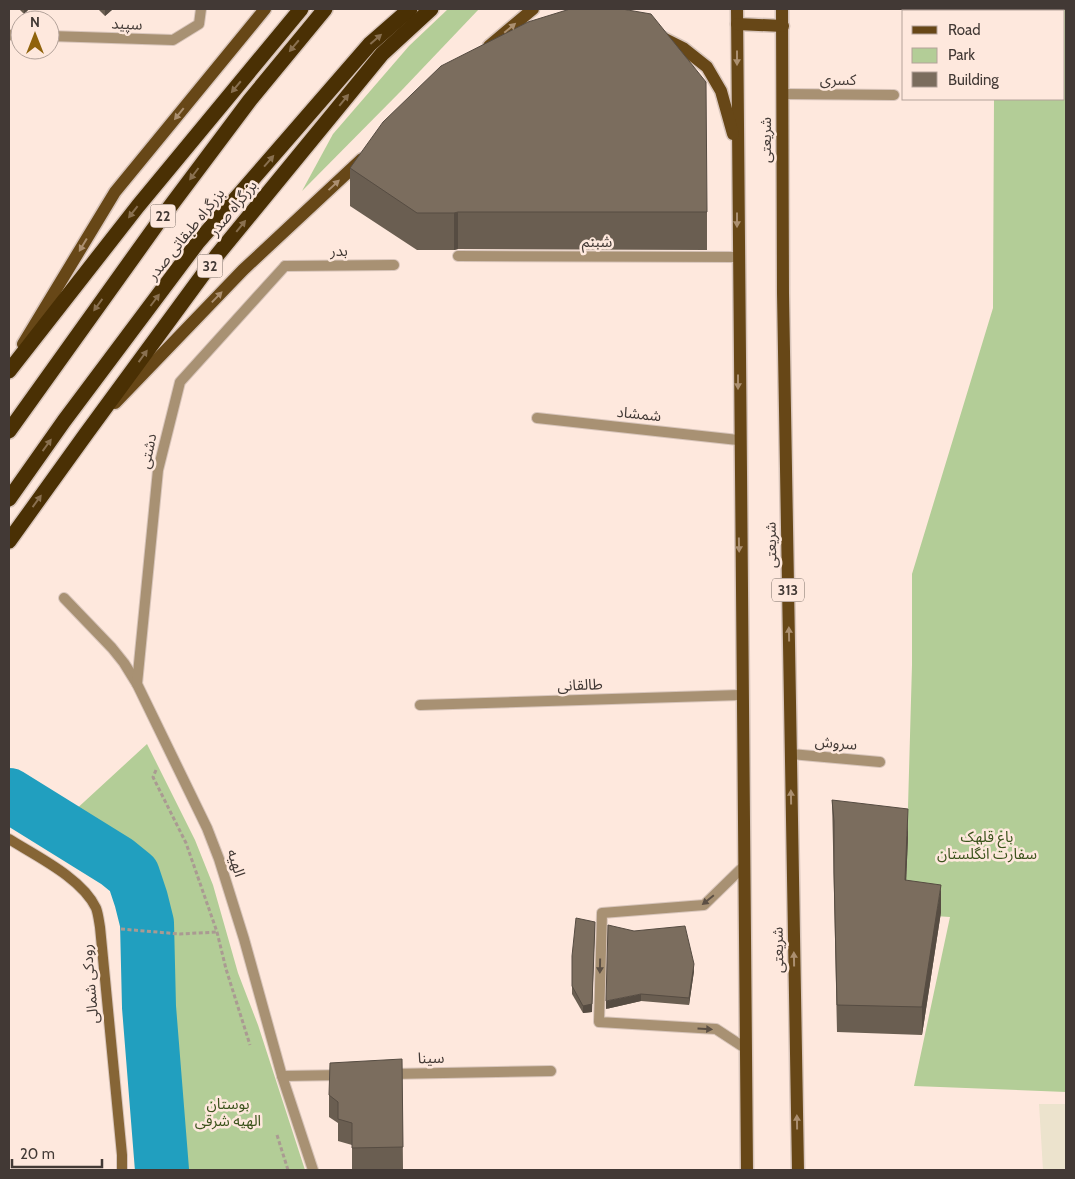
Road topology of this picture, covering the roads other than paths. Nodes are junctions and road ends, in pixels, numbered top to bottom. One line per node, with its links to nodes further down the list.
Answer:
1 (201, 9): 13 (street, سپید)
2 (265, 9): 23 (main road, one-way to 23)
3 (301, 9): 24 (highway, one-way to 24)
4 (326, 9): 26 (highway, بزرگراه طبقاتی صدر / 22, one-way to 26)
5 (410, 9): 29 (highway, بزرگراه طبقاتی صدر, one-way to 5)
6 (431, 9): 27 (highway, بزرگراه صدر / 32, one-way to 6)
7 (533, 9): 14 (main road, one-way to 7)
8 (737, 9): 10 (main road, شریعتی)
9 (782, 9): 11 (main road, شریعتی / 313)
10 (737, 24): 11 (main road); 17 (main road, شریعتی, one-way to 17)
11 (782, 26): 15 (main road, شریعتی / 313)
12 (650, 32): 17 (main road)
13 (60, 36)
14 (483, 51)
15 (782, 94): 16 (street, کسری); 35 (main road, شریعتی / 313, one-way to 15)
16 (894, 95)
17 (737, 150): 20 (main road, شریعتی, one-way to 20)
18 (369, 152): 27 (main road, one-way to 18)
19 (458, 256): 20 (street, شبنم)
20 (737, 257): 28 (main road, شریعتی, one-way to 28)
21 (394, 265): 22 (street, بدر)
22 (285, 266): 32 (street, دشتی)
23 (9, 368)
24 (9, 371)
25 (537, 418): 28 (street, شمشاد)
26 (9, 430)
27 (86, 434): 30 (highway, بزرگراه صدر / 32, one-way to 27)
28 (738, 440): 33 (main road, شریعتی, one-way to 33)
29 (9, 499)
30 (9, 540)
31 (64, 598): 32 (street, الهیه)
32 (137, 684): 43 (street, الهیه)
33 (740, 695): 34 (street, طالقانی); 38 (main road, شریعتی)
34 (420, 705)
35 (791, 754): 36 (street, سروش); 47 (main road, شریعتی / 313, one-way to 35)
36 (880, 762)
37 (9, 839): 44 (street, رودکی شمالی)
38 (743, 866): 39 (main road, شریعتی); 39 (street, one-way to 39)
39 (745, 1048): 46 (main road, شریعتی)
40 (551, 1071): 41 (street, سینا)
41 (381, 1074)
42 (352, 1075): 43 (street)
43 (282, 1076): 45 (street, الهیه)
44 (122, 1170)
45 (313, 1170)
46 (747, 1170)
47 (798, 1170)

